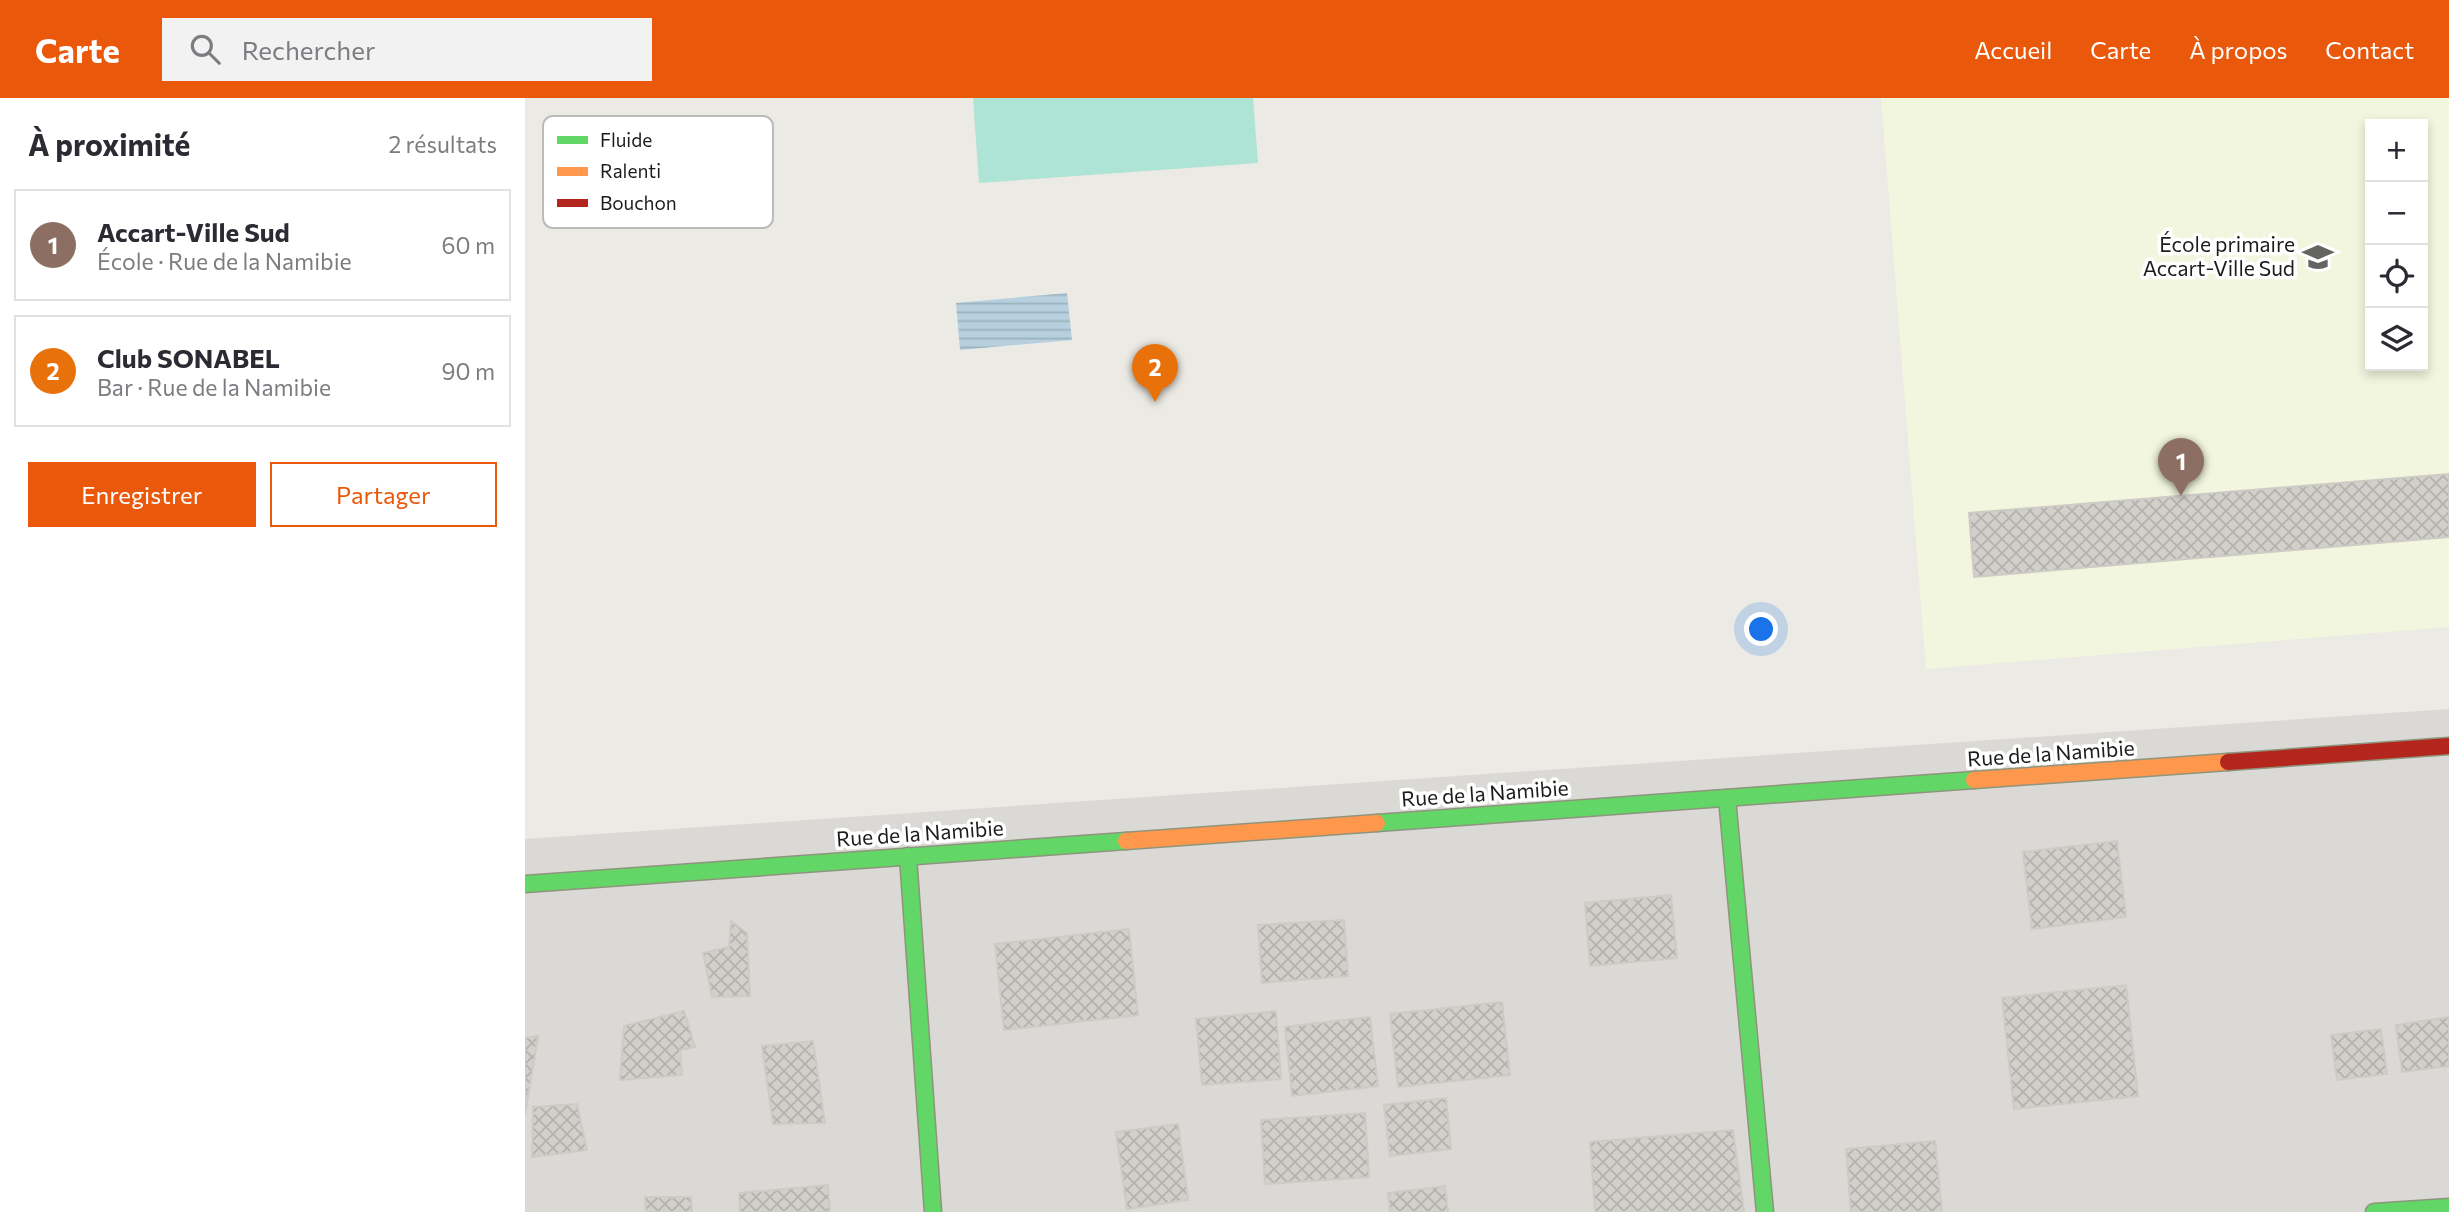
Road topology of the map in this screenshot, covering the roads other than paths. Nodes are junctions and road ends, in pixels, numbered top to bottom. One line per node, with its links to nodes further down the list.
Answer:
1 (2449, 746): 2 (street, Rue de la Namibie)
2 (1727, 797): 3 (street, Rue de la Namibie); 7 (street)
3 (908, 856): 4 (street, Rue de la Namibie); 6 (street)
4 (525, 884)
5 (2449, 1207): 8 (street)
6 (933, 1212)
7 (1765, 1212)
8 (2374, 1212)

